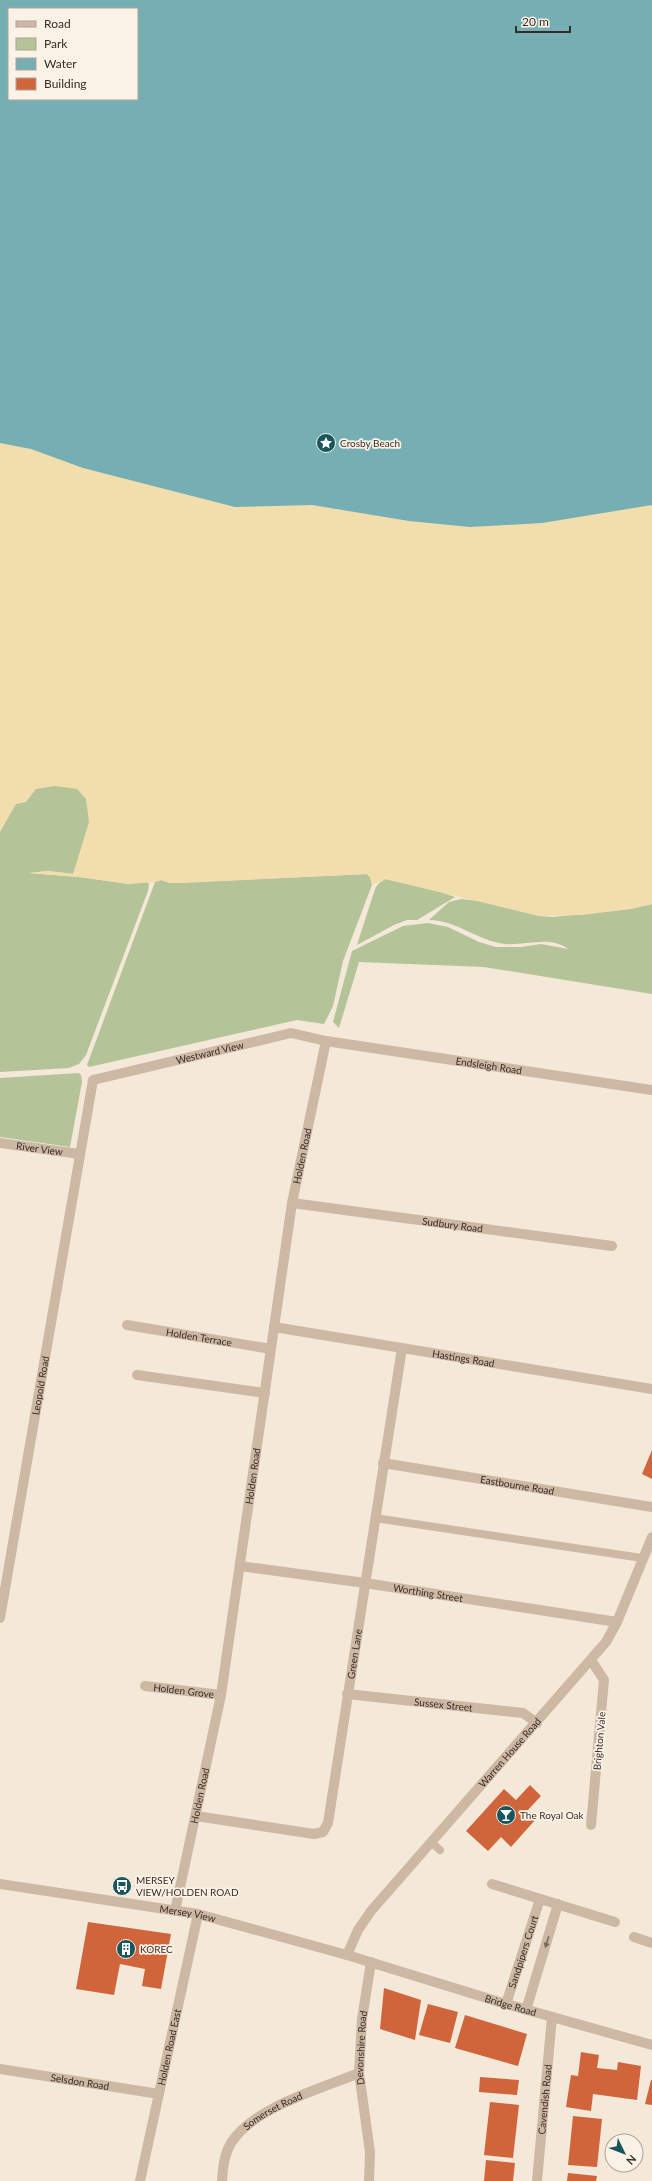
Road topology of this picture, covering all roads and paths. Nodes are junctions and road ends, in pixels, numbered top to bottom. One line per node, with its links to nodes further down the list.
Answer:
1 (326, 1041): 2 (street, Westward View); 3 (street, Endsleigh Road); 6 (street, Holden Road)
2 (92, 1080): 5 (street, Leopold Road)
3 (652, 1090)
4 (0, 1143): 5 (street, River View)
5 (79, 1154): 22 (street, Leopold Road)
6 (292, 1203): 7 (street, Sudbury Road); 9 (street, Holden Road)
7 (612, 1246)
8 (127, 1325): 11 (street, Holden Terrace)
9 (274, 1327): 10 (street, Hastings Road); 11 (street, Holden Road)
10 (402, 1348): 13 (street, Hastings Road); 15 (street, Green Lane)
11 (271, 1350): 14 (street, Holden Road)
12 (137, 1374): 14 (street)
13 (652, 1389)
14 (265, 1393): 20 (street, Holden Road)
15 (384, 1463): 16 (street, Eastbourne Road); 17 (street, Green Lane)
16 (652, 1507)
17 (375, 1518): 19 (lane); 21 (street, Green Lane)
18 (652, 1537): 19 (street, Warren House Road)
19 (642, 1558): 23 (street, Warren House Road)
20 (240, 1566): 21 (street, Worthing Street); 27 (street, Holden Road)
21 (365, 1583): 23 (street, Worthing Street); 26 (street, Green Lane)
22 (0, 1618)
23 (617, 1622): 24 (street, Warren House Road)
24 (591, 1660): 28 (street, Warren House Road); 30 (street, Brighton Vale)
25 (145, 1686): 27 (street, Holden Grove)
26 (347, 1694): 28 (street, Sussex Street); 29 (street, Green Lane)
27 (221, 1695): 29 (street, Holden Road)
28 (537, 1723): 31 (street, Warren House Road)
29 (196, 1816): 37 (street, Holden Road)
30 (591, 1826)
31 (431, 1842): 32 (lane); 42 (street, Warren House Road)
32 (440, 1850)
33 (0, 1884): 37 (street, Mersey View)
34 (492, 1884): 35 (street)
35 (540, 1899): 36 (street); 44 (street, Sandpipers Court)
36 (558, 1904): 39 (street); 45 (street, Sandpipers Court, one-way to 45)
37 (175, 1911): 38 (street, Mersey View)
38 (198, 1914): 42 (street, Mersey View); 50 (street, Holden Road East)
39 (615, 1922)
40 (634, 1937): 41 (street)
41 (652, 1943)
42 (347, 1955): 43 (street, Mersey View)
43 (371, 1962): 44 (street, Bridge Road); 49 (street, Devonshire Road)
44 (506, 2004): 45 (street, Bridge Road)
45 (526, 2010): 46 (street, Bridge Road)
46 (552, 2017): 47 (street, Bridge Road); 54 (street, Cavendish Road)
47 (652, 2045)
48 (0, 2070): 50 (street, Selsdon Road)
49 (359, 2073): 52 (street, Somerset Road); 53 (street, Devonshire Road)
50 (159, 2094): 51 (street, Holden Road East)
51 (140, 2181)
52 (222, 2181)
53 (368, 2181)
54 (537, 2181)

